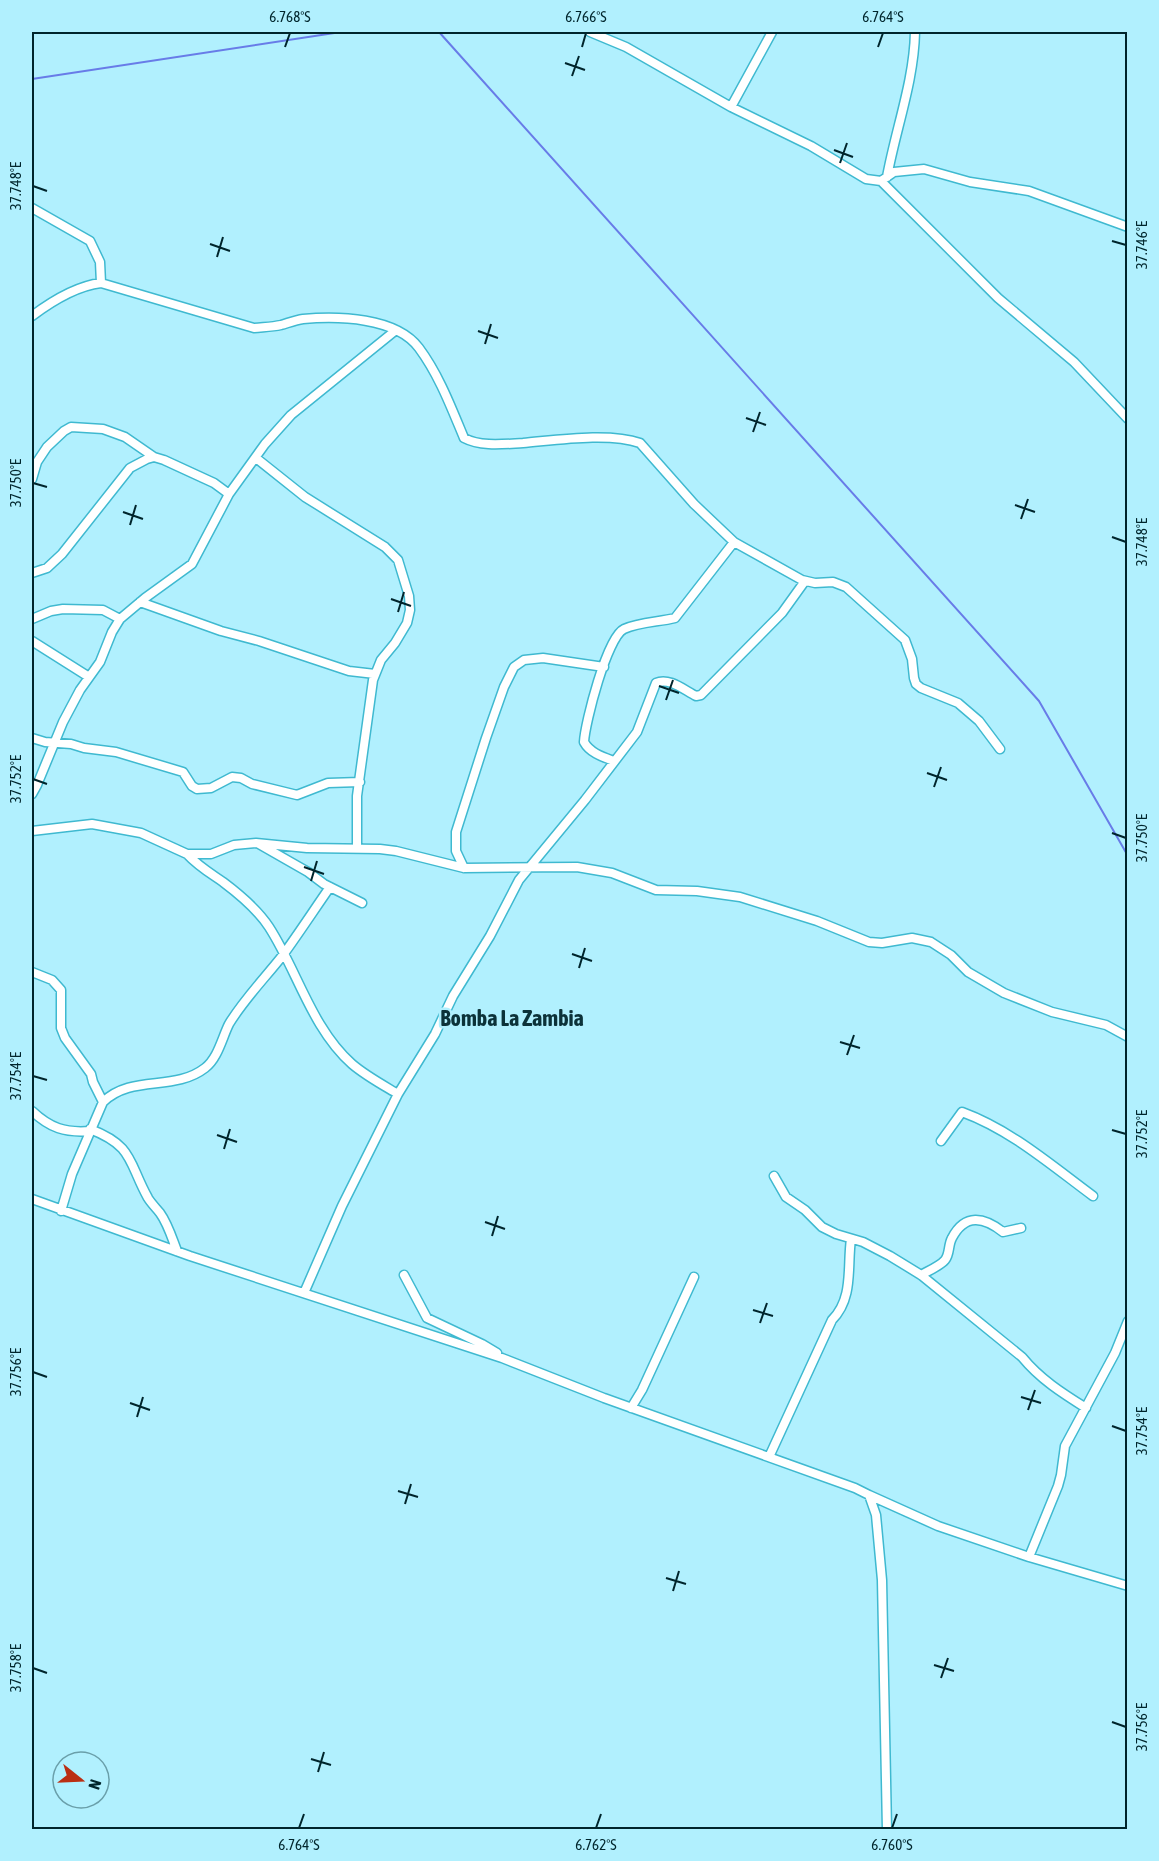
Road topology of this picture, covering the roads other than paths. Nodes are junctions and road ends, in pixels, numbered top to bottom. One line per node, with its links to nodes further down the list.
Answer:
1 (590, 32): 4 (street)
2 (772, 32): 4 (street)
3 (915, 32): 5 (street)
4 (731, 107): 5 (street)
5 (884, 179): 7 (street); 11 (street)
6 (32, 208): 8 (street)
7 (1128, 227)
8 (101, 282): 9 (street); 10 (street)
9 (32, 316)
10 (396, 330): 13 (street); 16 (street)
11 (1128, 419)
12 (154, 457): 14 (street); 15 (street); 17 (street)
13 (256, 458): 15 (street); 24 (street)
14 (32, 479)
15 (229, 494): 19 (street)
16 (734, 542): 18 (street); 23 (street)
17 (32, 573)
18 (805, 581): 28 (street); 29 (street)
19 (140, 602): 21 (street); 24 (street)
20 (32, 619): 21 (street)
21 (120, 619): 25 (street)
22 (32, 641): 25 (street)
23 (604, 667): 29 (street); 37 (street)
24 (375, 674): 30 (street)
25 (89, 677): 27 (street)
26 (32, 738): 27 (street)
27 (54, 743): 30 (street); 31 (street)
28 (1000, 749)
29 (614, 762): 36 (street)
30 (360, 782): 34 (street)
31 (32, 794)
32 (32, 831): 35 (street)
33 (256, 843): 34 (street); 35 (street); 38 (street)
34 (357, 847): 37 (street)
35 (187, 854): 40 (street)
36 (532, 867): 37 (street); 42 (street); 43 (street)
37 (464, 868)
38 (330, 887): 39 (street); 40 (street)
39 (362, 903)
40 (283, 955): 43 (street); 44 (street)
41 (32, 972): 44 (street)
42 (1128, 1037)
43 (398, 1094): 58 (street)
44 (103, 1102): 46 (street)
45 (32, 1111): 46 (street)
46 (90, 1130): 51 (street); 54 (street)
47 (942, 1141): 49 (street)
48 (774, 1176): 53 (street)
49 (1093, 1196)
50 (32, 1200): 51 (street)
51 (61, 1211): 54 (street)
52 (1020, 1228): 56 (street)
53 (851, 1239): 56 (street); 63 (street)
54 (177, 1251): 58 (street)
55 (404, 1275): 60 (street)
56 (921, 1275): 62 (street)
57 (694, 1277): 61 (street)
58 (304, 1293): 61 (street)
59 (1128, 1321): 62 (street)
60 (500, 1355)
61 (631, 1408): 63 (street)
62 (1086, 1408): 65 (street)
63 (769, 1457): 64 (street)
64 (868, 1495): 65 (street); 67 (street)
65 (1029, 1557): 66 (street)
66 (1128, 1586)
67 (887, 1830)

